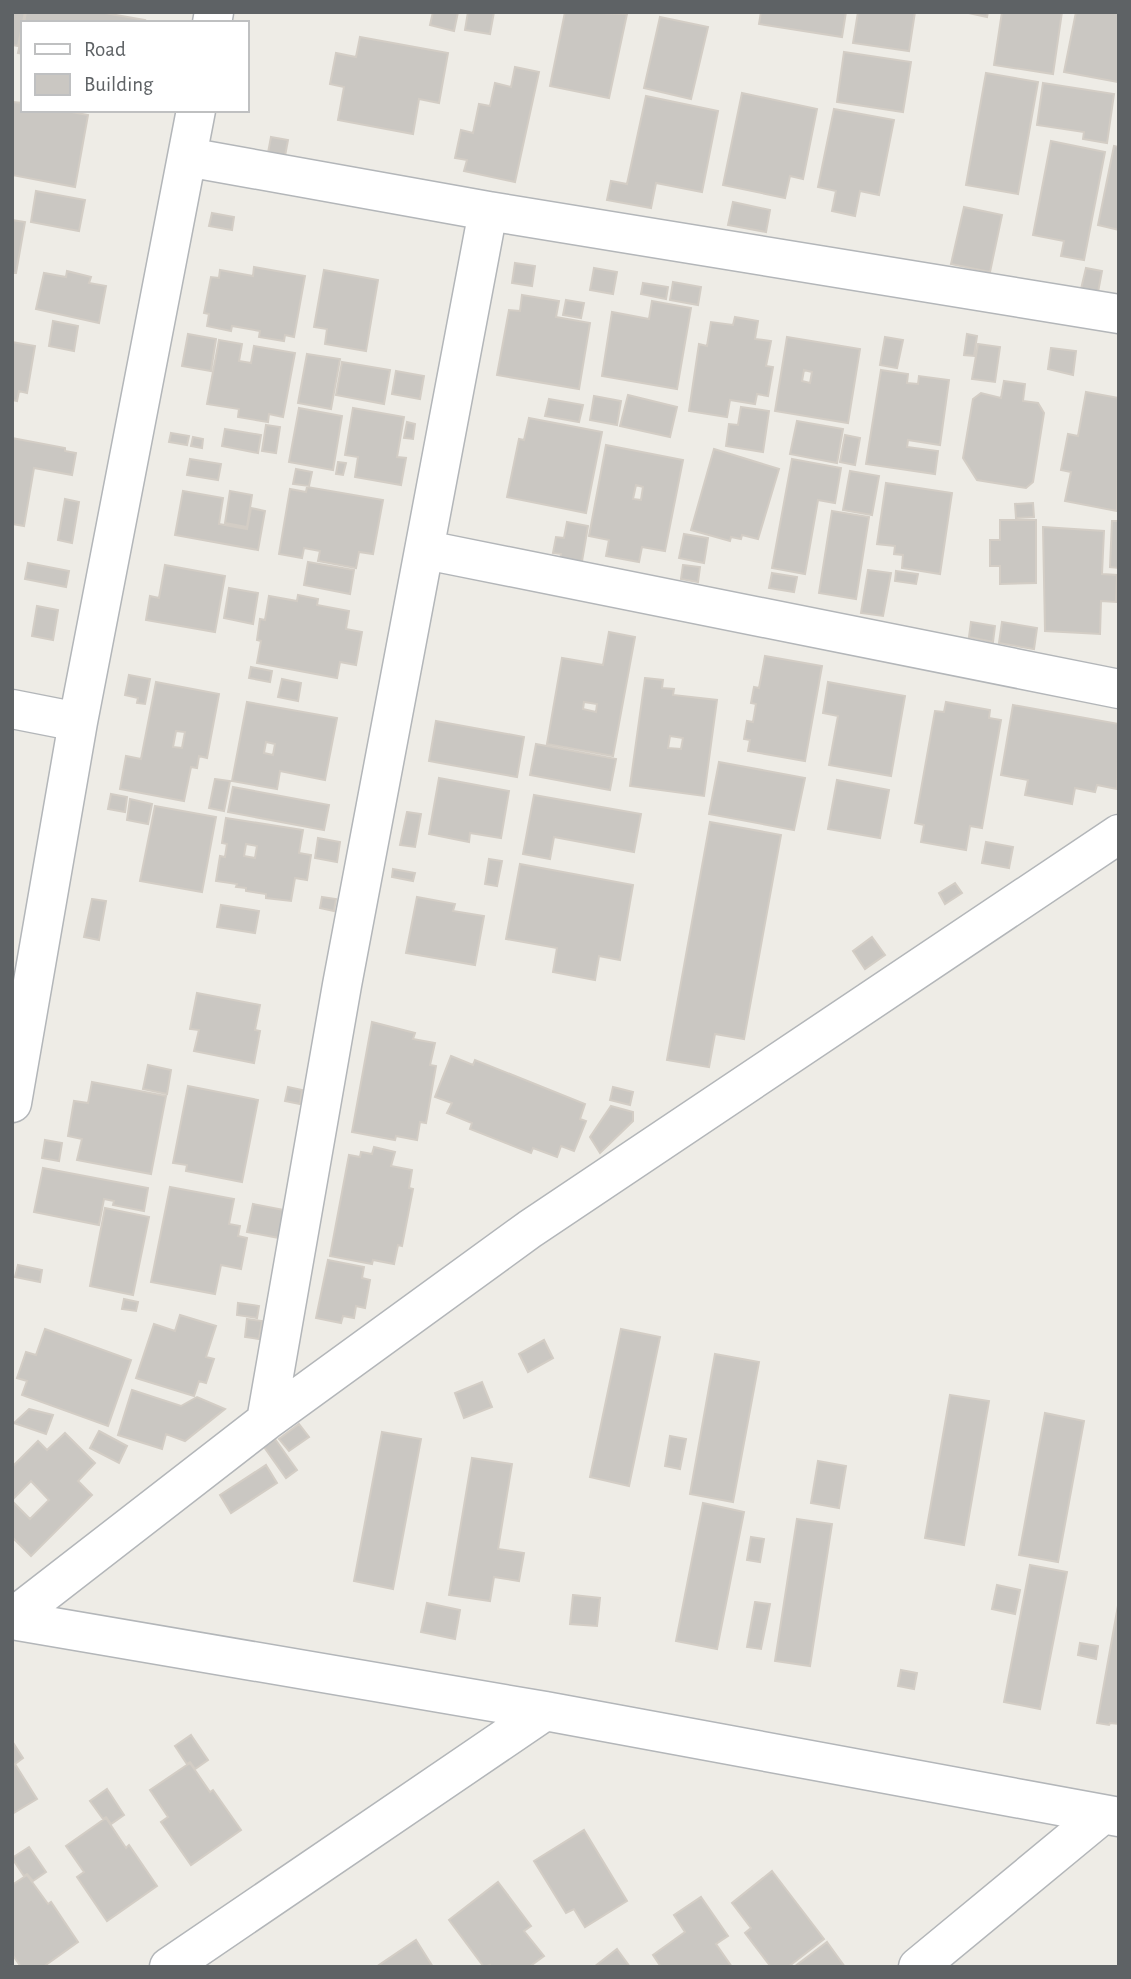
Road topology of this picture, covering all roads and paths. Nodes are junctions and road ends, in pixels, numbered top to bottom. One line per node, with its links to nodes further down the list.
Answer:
1 (196, 112): 2 (street)
2 (187, 158): 3 (street); 8 (street)
3 (488, 211): 4 (street); 5 (street)
4 (1119, 314)
5 (426, 550): 6 (street); 11 (street)
6 (1119, 689)
7 (12, 709): 8 (street)
8 (78, 722): 10 (street)
9 (1119, 834): 11 (street)
10 (12, 1103)
11 (266, 1421): 12 (street)
12 (12, 1619): 13 (street)
13 (545, 1711): 14 (street); 15 (street)
14 (1111, 1816): 16 (street)
15 (169, 1967)
16 (918, 1967)

